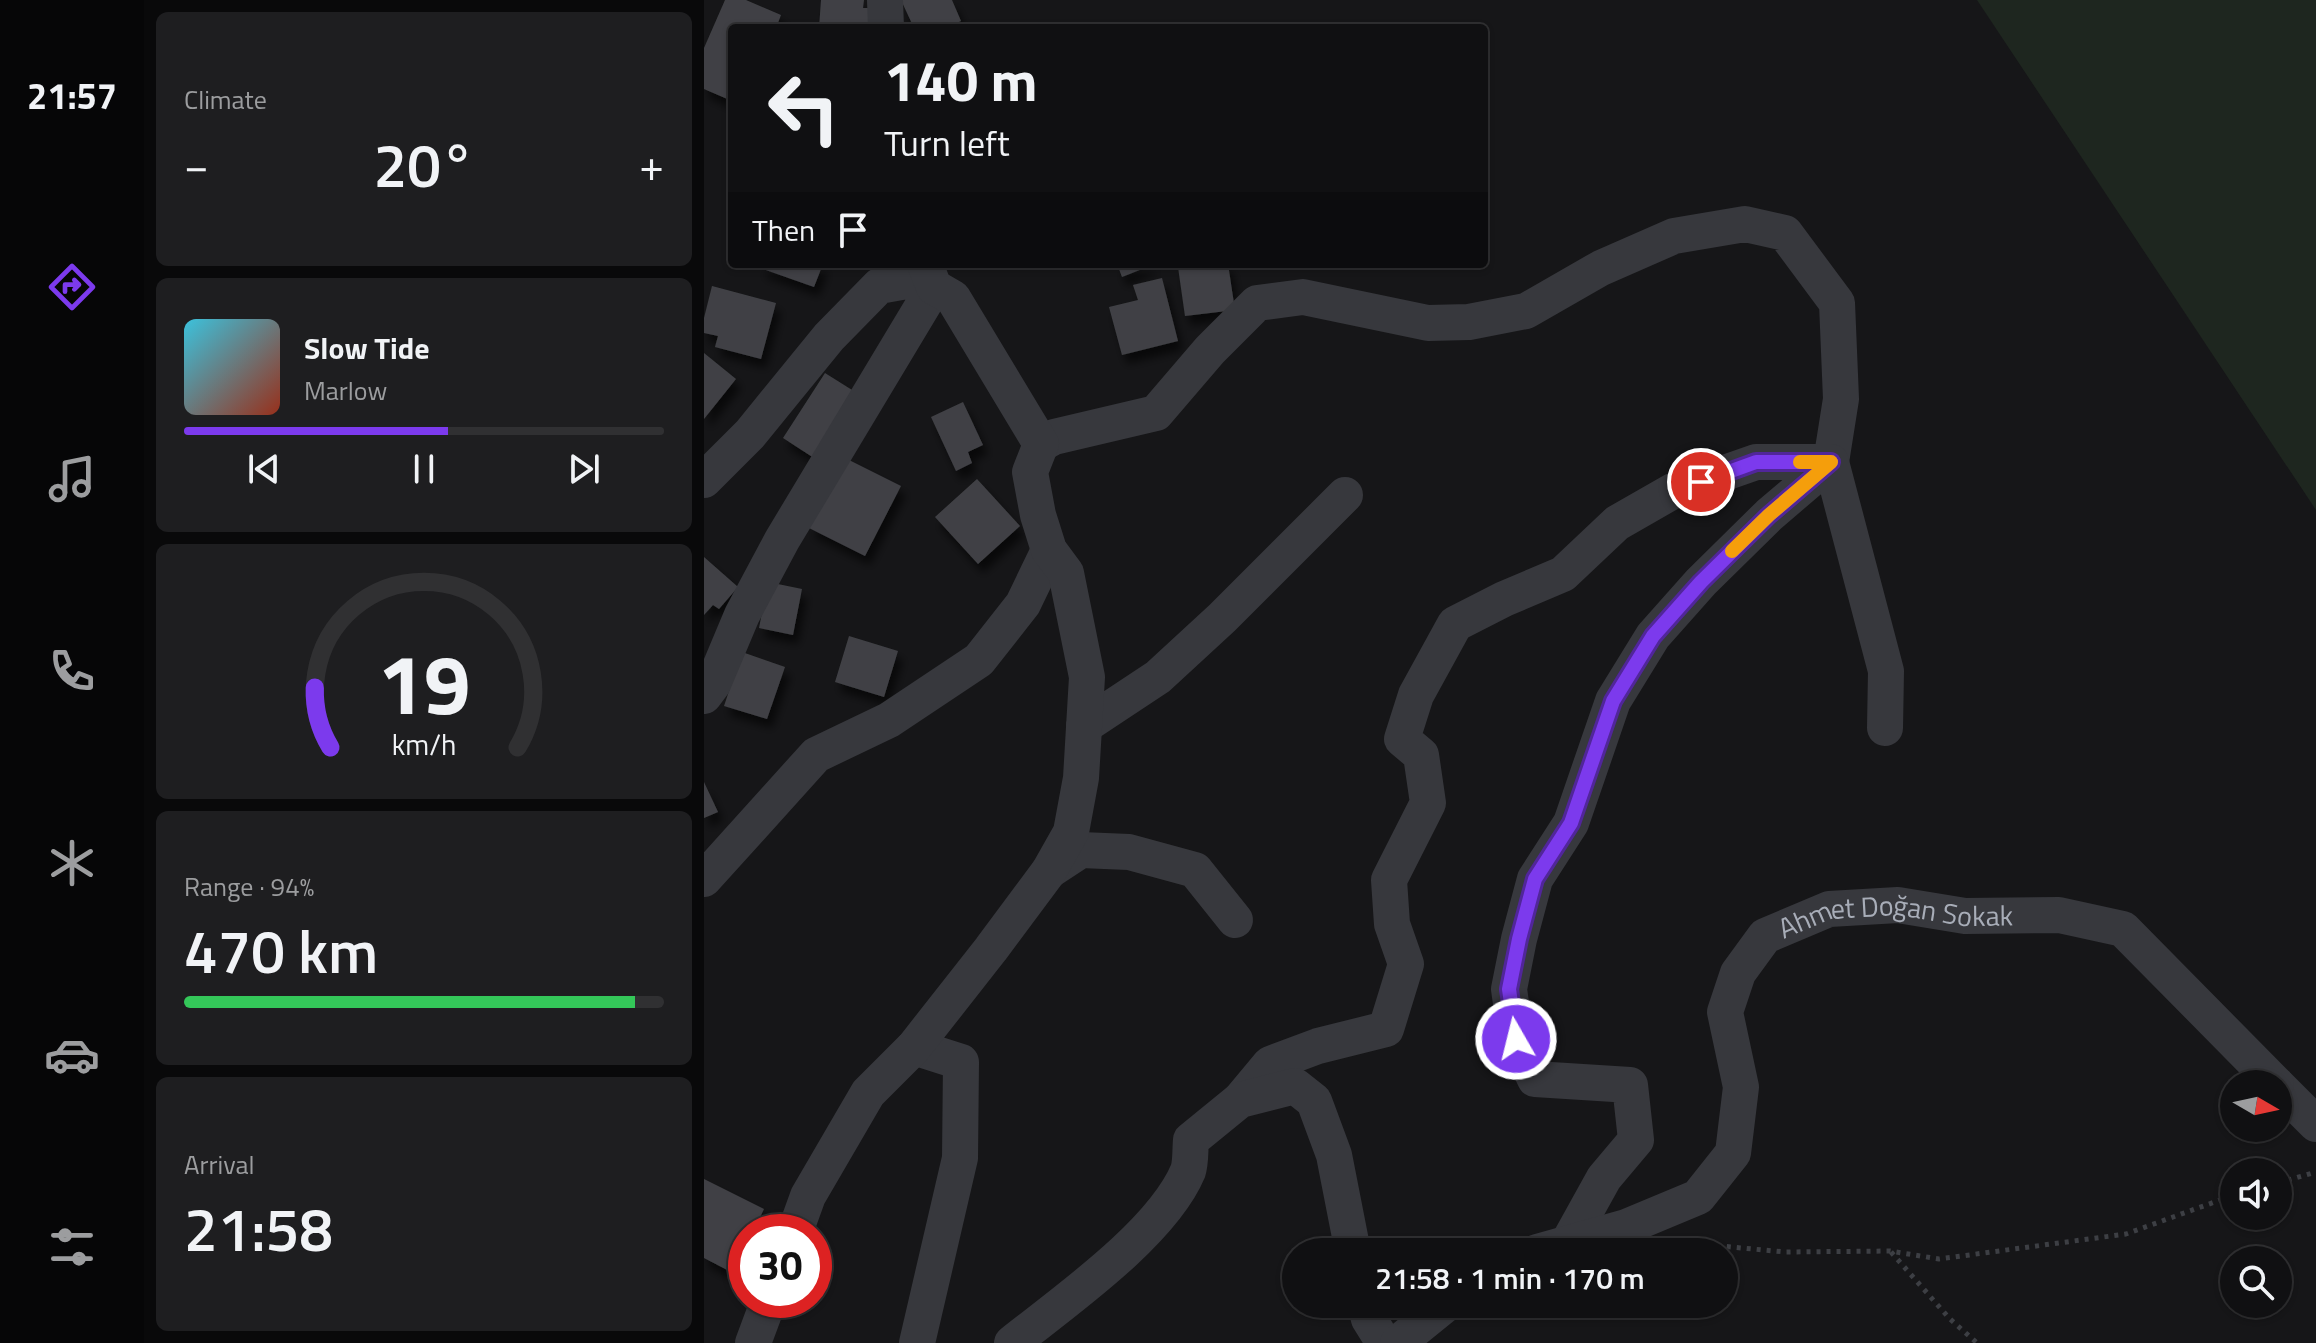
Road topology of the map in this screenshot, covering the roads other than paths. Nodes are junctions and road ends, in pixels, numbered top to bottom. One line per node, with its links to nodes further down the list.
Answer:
1 (885, 0): 2 (street)
2 (886, 24)
3 (930, 276): 4 (street); 6 (street); 9 (street)
4 (1041, 444): 5 (street); 8 (street)
5 (1831, 462): 11 (street); 17 (street); 22 (street)
6 (704, 480)
7 (1345, 495): 10 (street)
8 (1049, 550): 10 (street); 13 (street)
9 (704, 696)
10 (1084, 726): 12 (street)
11 (1885, 728)
12 (1049, 871): 14 (street); 15 (street)
13 (704, 879)
14 (1235, 920)
15 (914, 1047): 20 (street); 28 (street)
16 (2262, 1070): 23 (street, Ahmet Doğan Sokak)
17 (1240, 1100): 21 (street); 29 (street)
18 (2292, 1100): 19 (street, Ahmet Doğan Sokak)
19 (2316, 1124)
20 (802, 1214)
21 (1350, 1238)
22 (1560, 1238)
23 (1588, 1238)
24 (762, 1318): 27 (street)
25 (1369, 1318): 30 (street)
26 (1429, 1318): 31 (street)
27 (753, 1343)
28 (917, 1343)
29 (1012, 1343)
30 (1384, 1343)
31 (1398, 1343)

